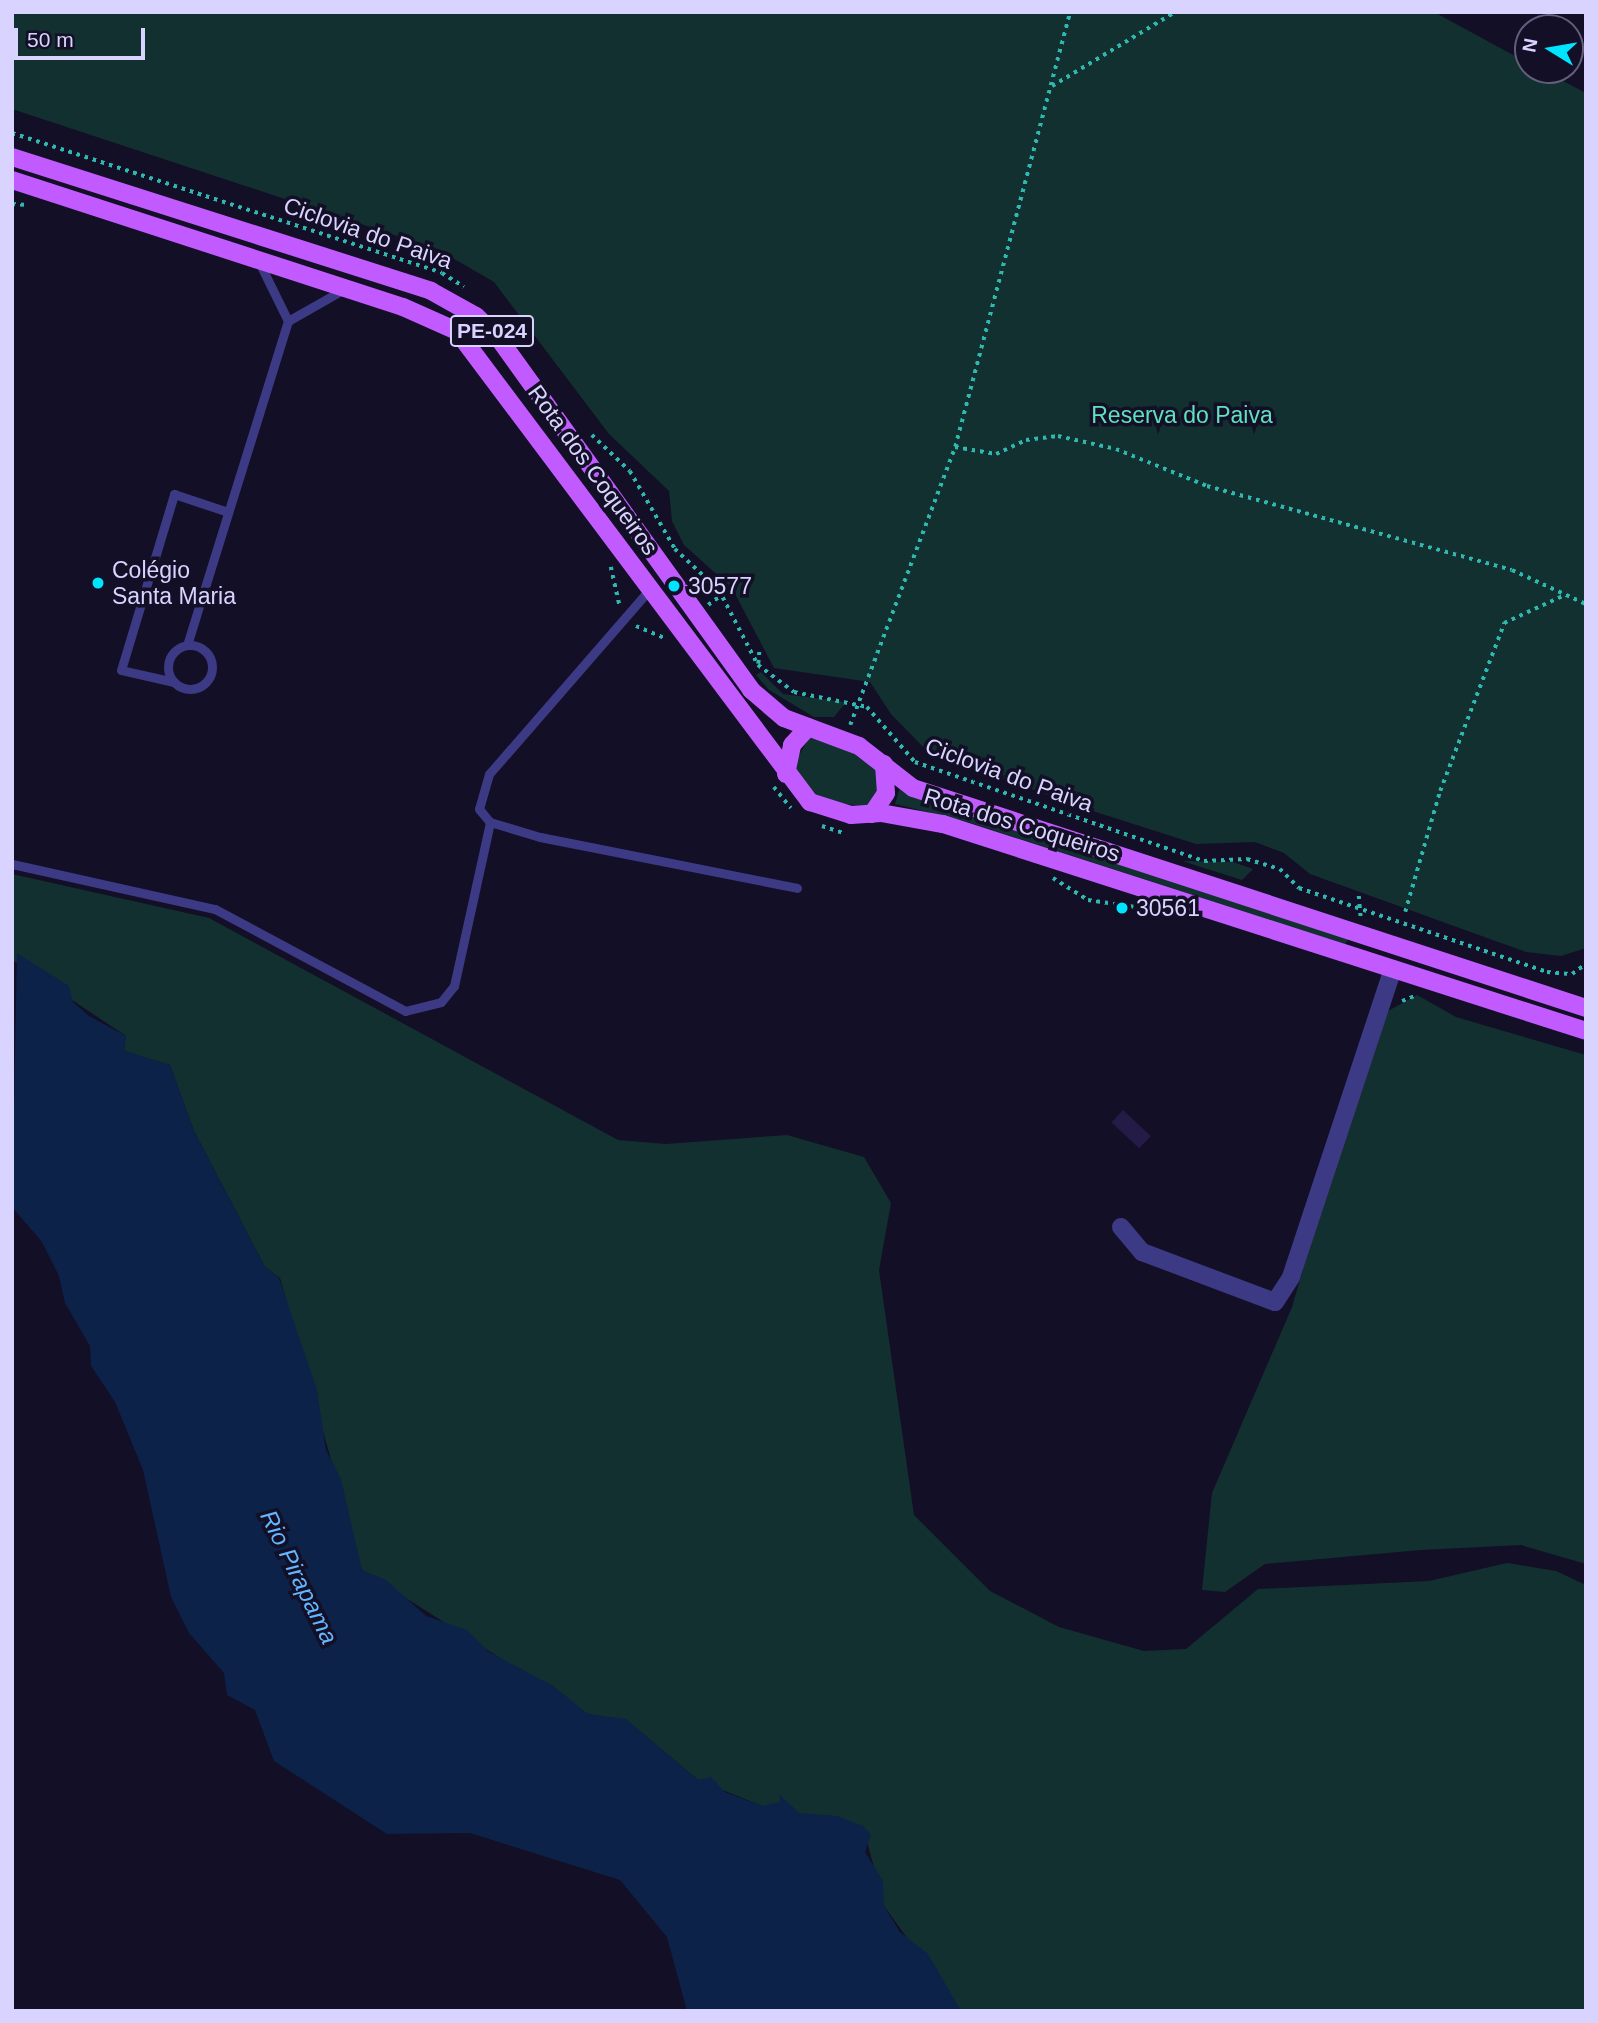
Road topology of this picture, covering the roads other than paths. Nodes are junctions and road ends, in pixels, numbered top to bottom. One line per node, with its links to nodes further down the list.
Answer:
1 (12, 157): 10 (main road, Rota dos Coqueiros / PE-024)
2 (12, 180): 3 (main road, Rota dos Coqueiros / PE-024)
3 (258, 261): 4 (main road, Rota dos Coqueiros / PE-024); 5 (lane)
4 (345, 288): 5 (lane); 7 (main road, Rota dos Coqueiros / PE-024)
5 (288, 321): 6 (lane)
6 (228, 512): 8 (lane); 9 (lane)
7 (649, 590): 12 (main road, Rota dos Coqueiros / PE-024); 14 (lane)
8 (187, 645): 9 (lane); 9 (lane)
9 (174, 682)
10 (808, 727): 11 (main road, Rota dos Coqueiros / PE-024); 12 (main road)
11 (884, 764): 13 (main road); 18 (main road, Rota dos Coqueiros / PE-024)
12 (778, 777): 13 (main road, Rota dos Coqueiros / PE-024)
13 (872, 814): 17 (main road, Rota dos Coqueiros / PE-024)
14 (490, 822): 15 (lane); 16 (lane)
15 (12, 864)
16 (797, 888)
17 (1393, 969): 19 (main road, Rota dos Coqueiros / PE-024); 20 (street)
18 (1586, 1008)
19 (1586, 1031)
20 (1121, 1227)

